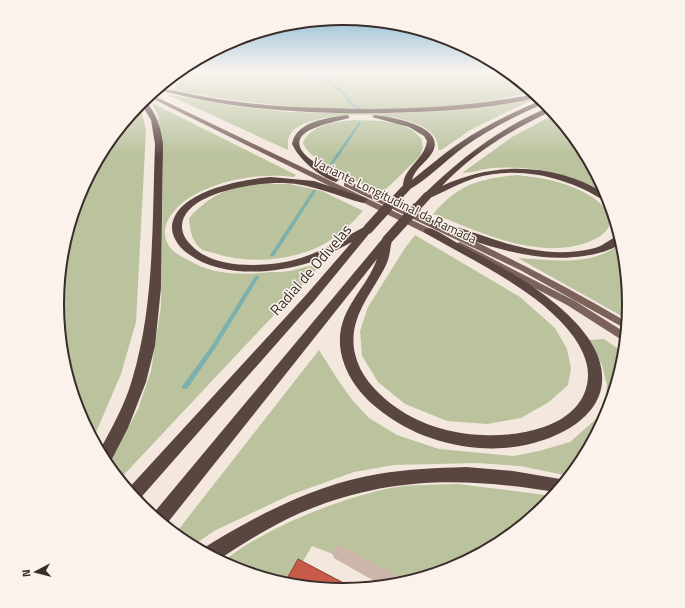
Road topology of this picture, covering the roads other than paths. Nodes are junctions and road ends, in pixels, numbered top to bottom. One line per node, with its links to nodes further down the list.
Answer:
1 (157, 99): 12 (main road, Variante Longitudinal da Ramada)
2 (168, 99): 8 (main road, Variante Longitudinal da Ramada)
3 (211, 99): 4 (highway)
4 (516, 99)
5 (538, 105): 9 (highway, Radial de Odivelas)
6 (146, 106): 19 (highway)
7 (545, 112): 11 (highway)
8 (336, 179): 9 (highway); 13 (main road, Variante Longitudinal da Ramada)
9 (407, 187): 14 (highway, Radial de Odivelas, bridge)
10 (598, 193): 11 (highway)
11 (427, 196): 15 (highway, bridge)
12 (363, 200): 13 (main road, Variante Longitudinal da Ramada); 14 (highway)
13 (431, 227): 15 (highway); 16 (highway); 17 (main road, Variante Longitudinal da Ramada); 18 (main road, Variante Longitudinal da Ramada)
14 (368, 228): 21 (highway, Radial de Odivelas)
15 (387, 240): 22 (highway)
16 (614, 242)
17 (621, 323)
18 (620, 335)
19 (107, 453)
20 (555, 485): 23 (highway)
21 (136, 491)
22 (162, 516)
23 (214, 552)
24 (340, 553): 25 (street)
25 (387, 580)

